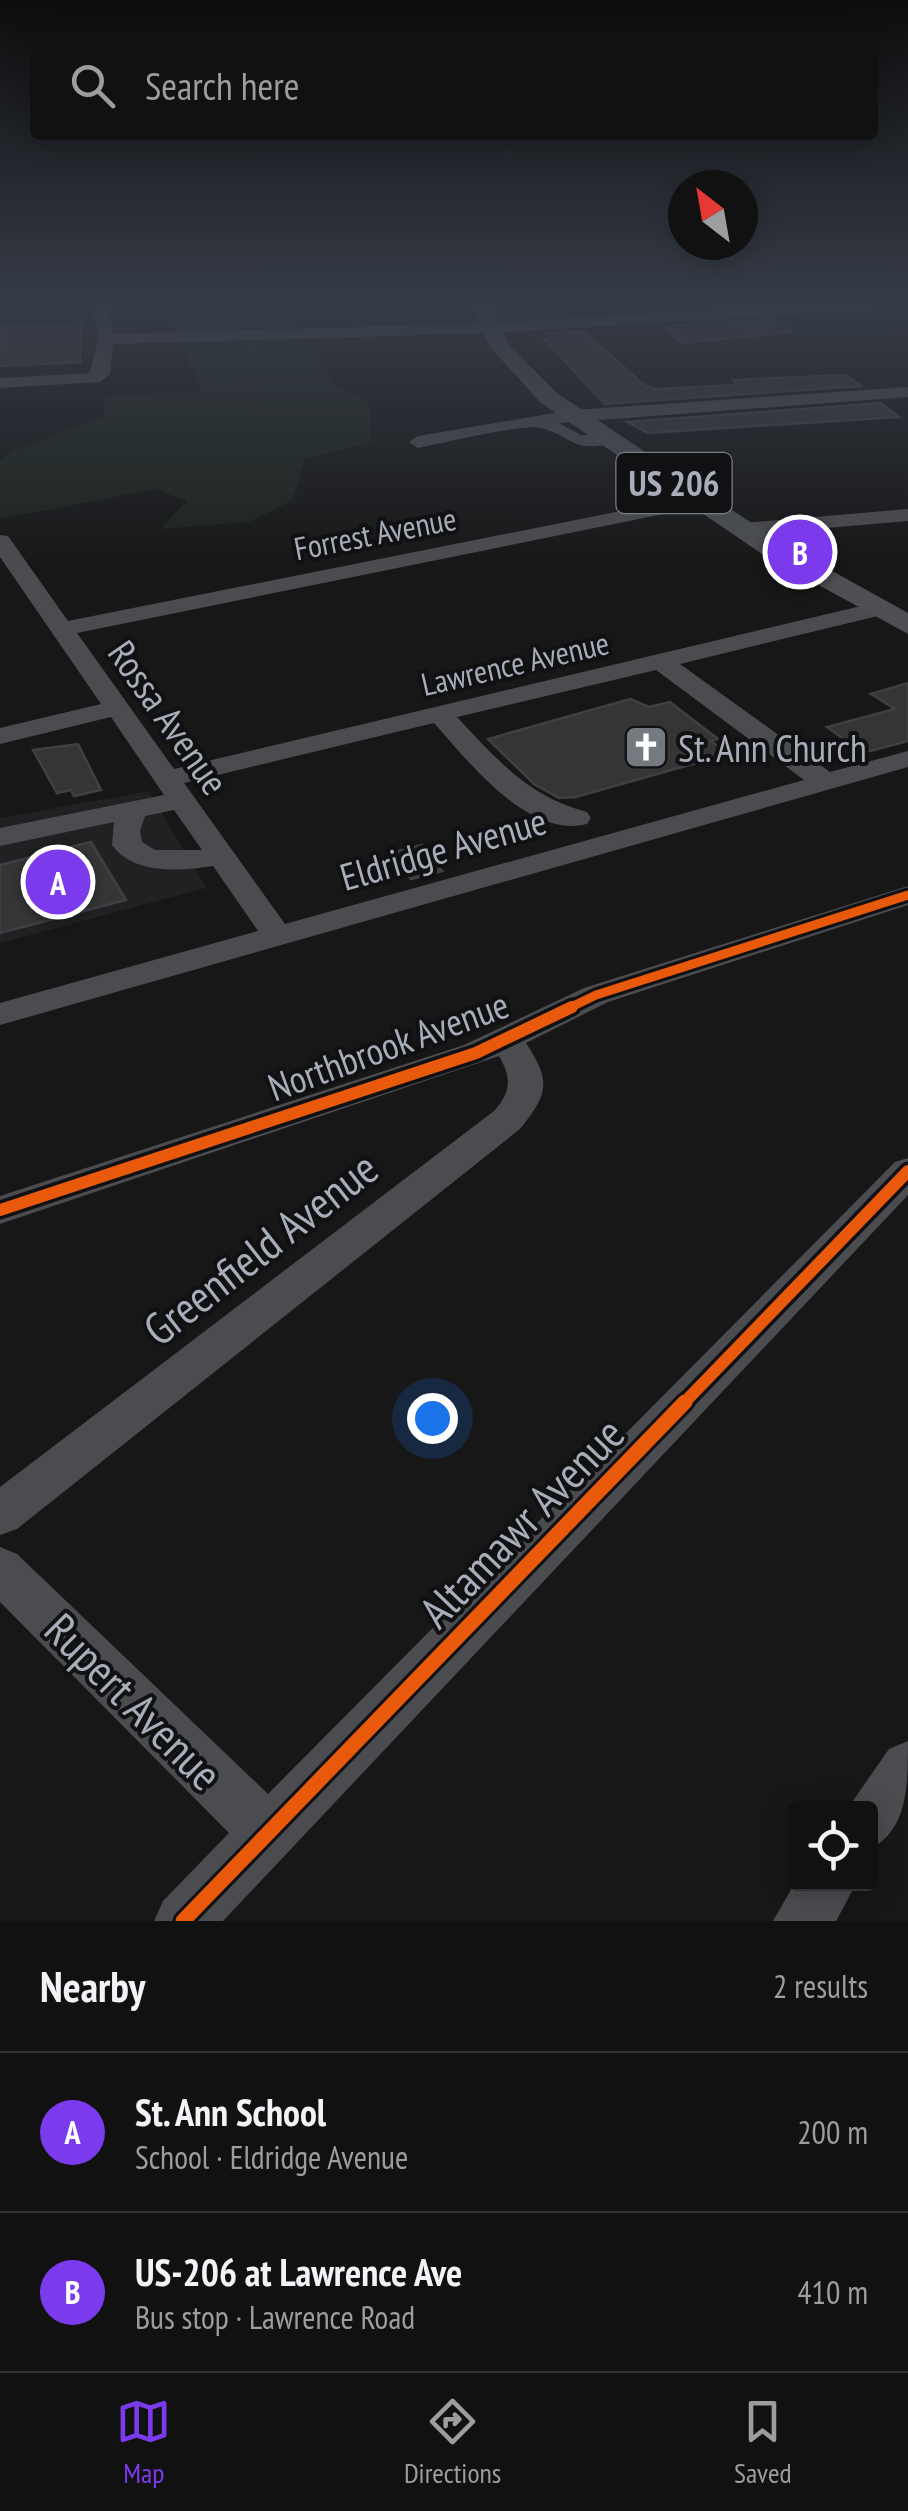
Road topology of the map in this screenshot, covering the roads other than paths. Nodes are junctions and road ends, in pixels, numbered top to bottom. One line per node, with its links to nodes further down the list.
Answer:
1 (541, 388): 3 (main road, US 206)
2 (908, 392): 3 (street)
3 (573, 415): 4 (street); 5 (main road, US 206)
4 (542, 421): 5 (street); 6 (street)
5 (608, 438): 7 (main road, US 206)
6 (418, 442)
7 (701, 501): 9 (main road, US 206); 13 (street, Forrest Avenue)
8 (908, 515): 9 (street)
9 (743, 530): 11 (main road, US 206)
10 (0, 542): 13 (street, Rossa Avenue)
11 (878, 610): 12 (main road, US 206); 14 (street, Lawrence Avenue)
12 (908, 626)
13 (61, 629): 15 (street, Rossa Avenue)
14 (660, 662): 16 (street, Lawrence Avenue); 19 (street)
15 (117, 708): 17 (street); 20 (street, Rossa Avenue)
16 (440, 714): 20 (street, Lawrence Avenue); 22 (street)
17 (0, 736)
18 (908, 759): 19 (street, Eldridge Avenue)
19 (825, 782): 26 (street, Eldridge Avenue)
20 (174, 789): 21 (street, Lawrence Avenue); 24 (street, Rossa Avenue)
21 (133, 811): 23 (street, Lawrence Avenue); 24 (street)
22 (577, 818)
23 (0, 837)
24 (221, 856): 26 (street, Rossa Avenue)
25 (908, 895): 28 (street, Northbrook Avenue)
26 (277, 936): 27 (street, Eldridge Avenue)
27 (0, 1014)
28 (505, 1040): 30 (street, Northbrook Avenue); 31 (street, Greenfield Avenue)
29 (908, 1172): 35 (street, Altamawr Avenue)
30 (0, 1210)
31 (0, 1514)
32 (0, 1569): 35 (street, Rupert Avenue)
33 (908, 1768): 34 (street)
34 (878, 1811)
35 (268, 1834): 37 (street, Altamawr Avenue)
36 (823, 1891): 38 (street)
37 (183, 1921)
38 (802, 1921)

